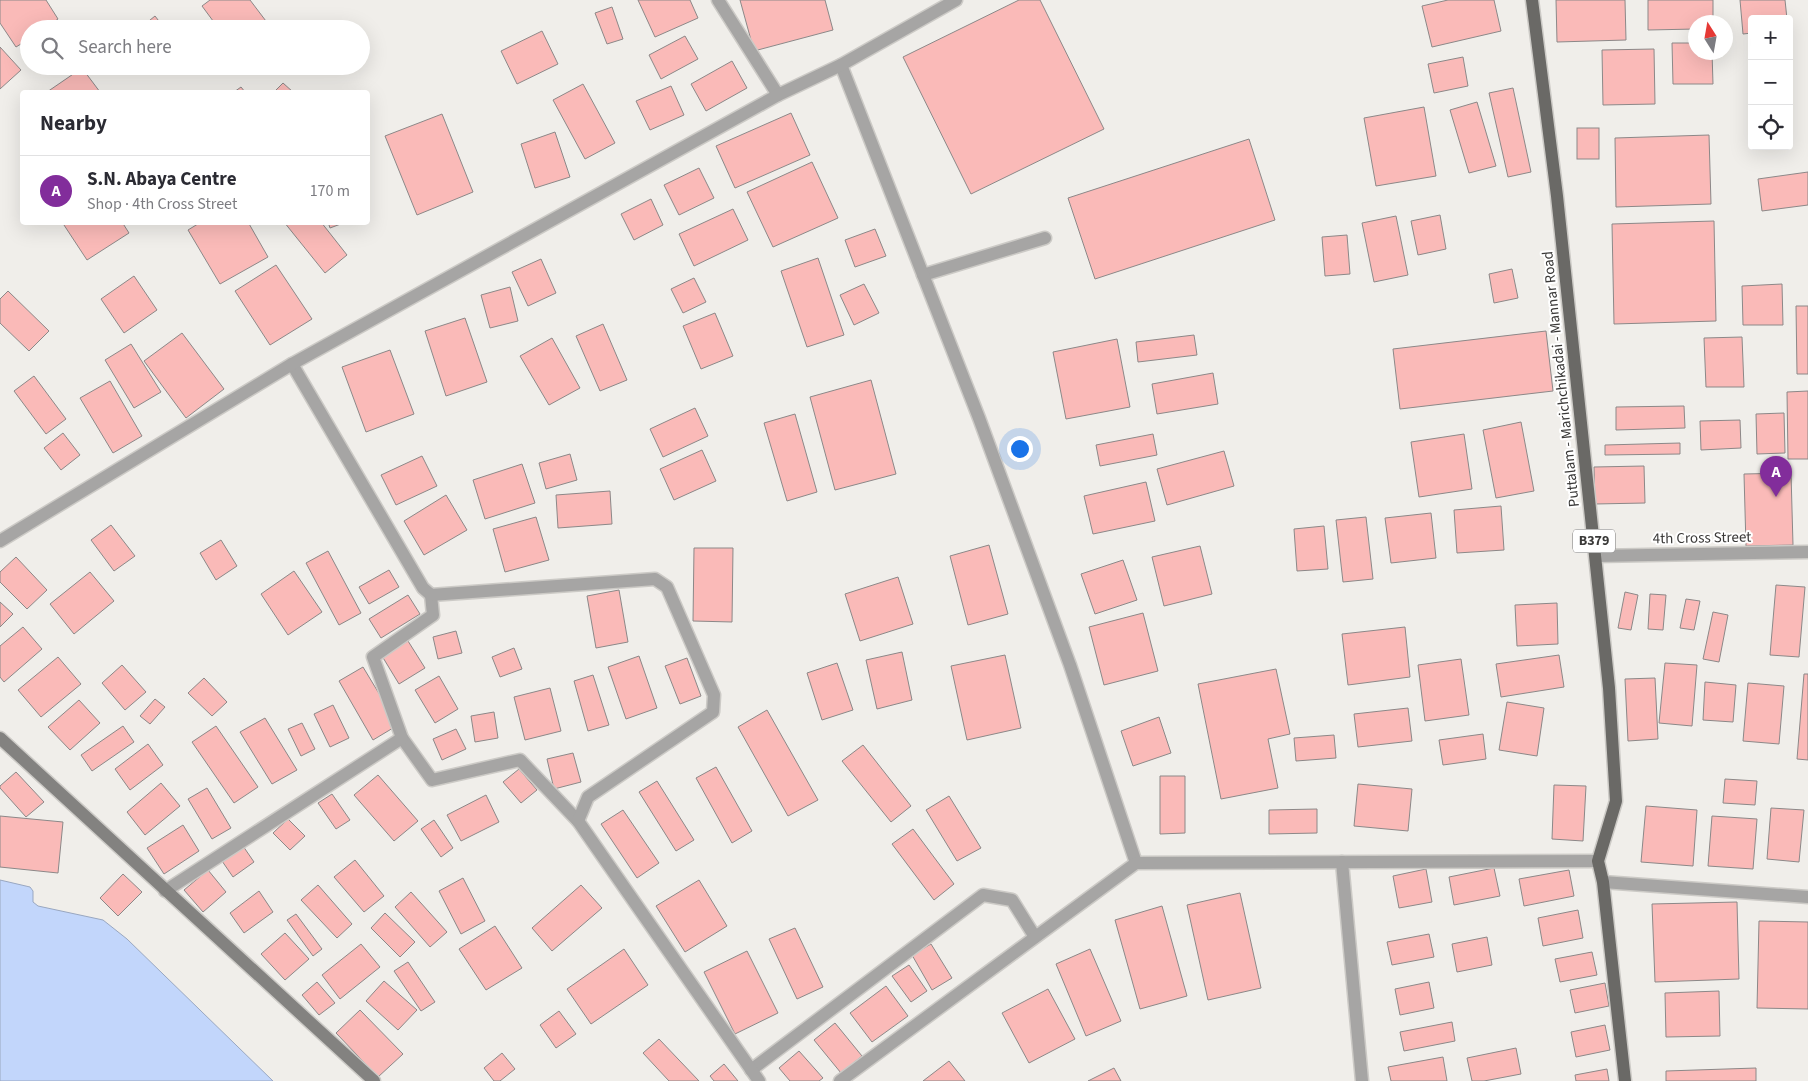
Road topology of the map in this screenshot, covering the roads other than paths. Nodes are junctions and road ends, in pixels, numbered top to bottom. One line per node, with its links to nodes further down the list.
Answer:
1 (718, 0): 5 (street)
2 (956, 0): 4 (street)
3 (1532, 0): 11 (main road, Puttalam - Marichchikadai - Mannar Road / B379)
4 (841, 64): 5 (street); 7 (street)
5 (778, 95): 8 (street)
6 (1045, 238): 7 (street)
7 (923, 275): 18 (street)
8 (292, 364): 9 (street); 12 (street)
9 (0, 541)
10 (1808, 552): 11 (street, 4th Cross Street)
11 (1596, 556): 16 (main road, Puttalam - Marichchikadai - Mannar Road / B379)
12 (430, 595): 14 (street); 15 (street)
13 (0, 738): 20 (street)
14 (402, 738): 15 (street); 20 (street)
15 (578, 821): 23 (street)
16 (1598, 861): 17 (street); 19 (main road)
17 (1342, 862): 18 (street); 26 (street)
18 (1136, 863): 22 (street)
19 (1603, 882): 21 (street); 27 (main road)
20 (165, 891): 24 (street)
21 (1808, 897)
22 (1035, 937): 23 (street); 25 (street)
23 (755, 1076)
24 (374, 1081)
25 (840, 1081)
26 (1362, 1081)
27 (1625, 1081)

